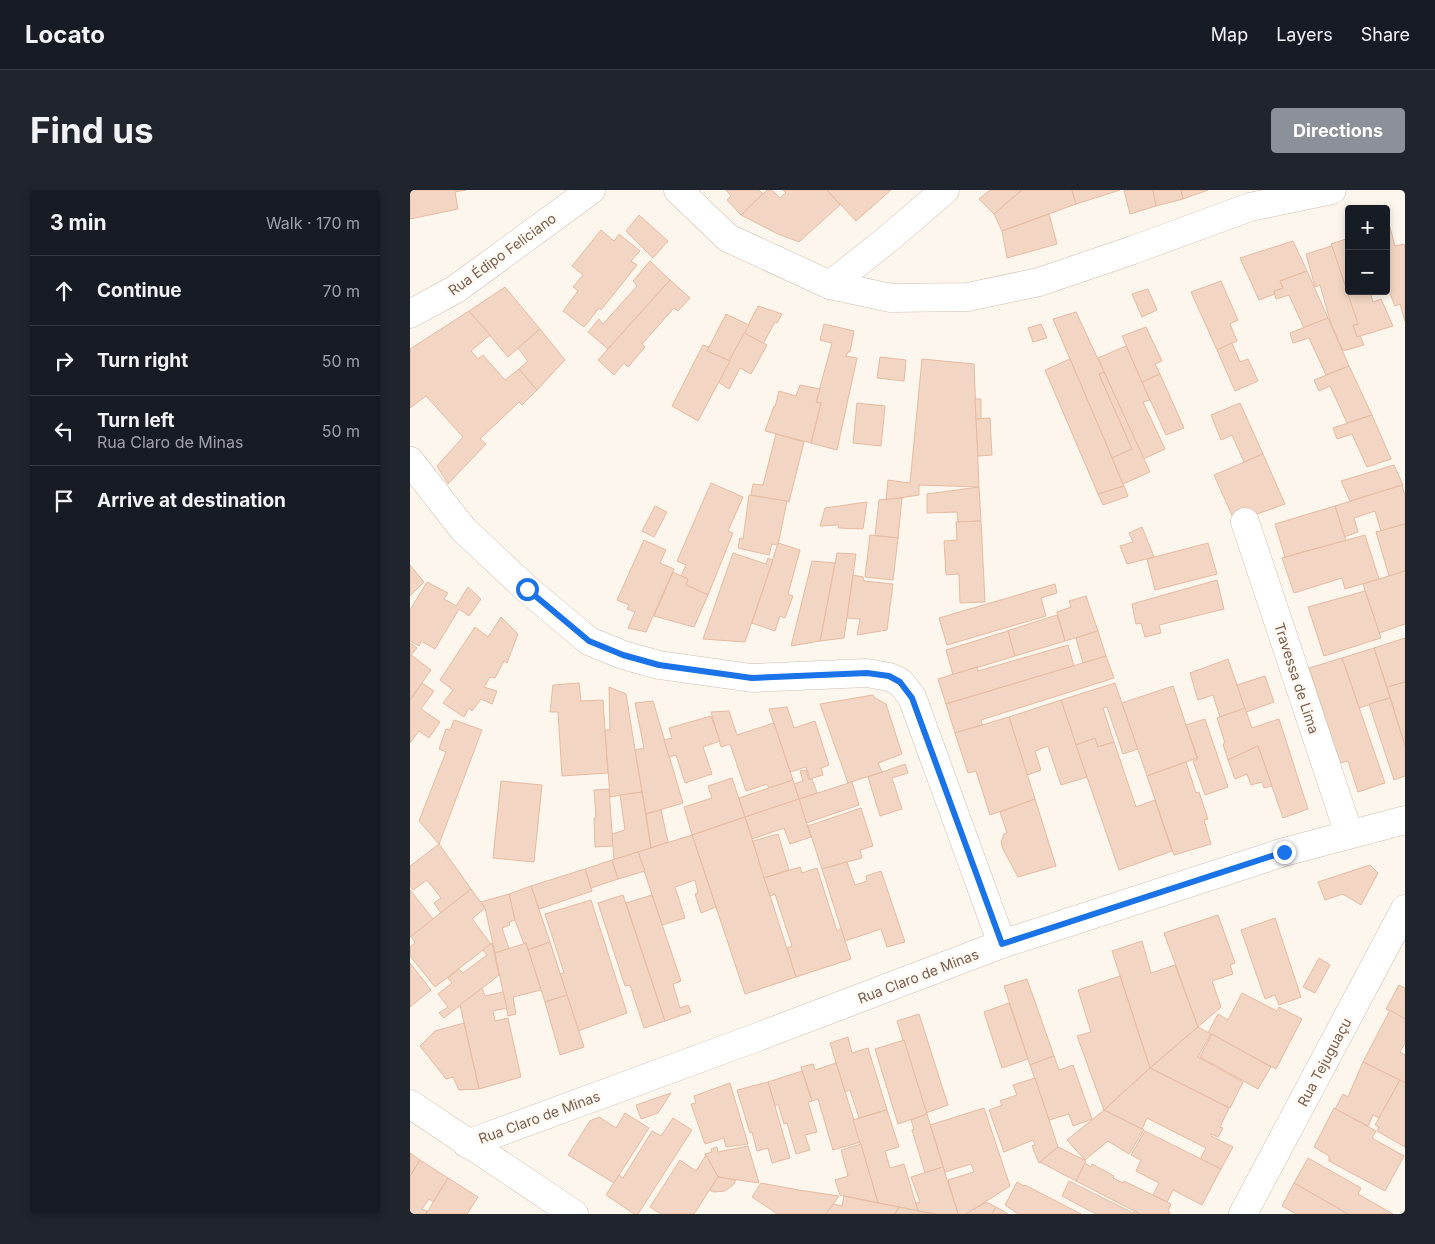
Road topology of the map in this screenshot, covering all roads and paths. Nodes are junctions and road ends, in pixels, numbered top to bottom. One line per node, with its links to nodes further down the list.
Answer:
1 (591, 190): 6 (street, Rua Édipo Feliciano)
2 (678, 190): 5 (street)
3 (945, 190): 5 (street)
4 (1332, 190): 5 (street)
5 (830, 285)
6 (410, 314)
7 (410, 461): 12 (street)
8 (1245, 522): 10 (street, Travessa de Lima)
9 (1405, 820): 10 (street, Rua Claro de Minas)
10 (1349, 834): 12 (street, Rua Claro de Minas)
11 (1405, 910): 16 (street, Rua Tejuguaçu)
12 (1002, 944): 14 (street, Rua Claro de Minas)
13 (410, 1104): 14 (street)
14 (467, 1144): 15 (street)
15 (574, 1214)
16 (1243, 1214)

